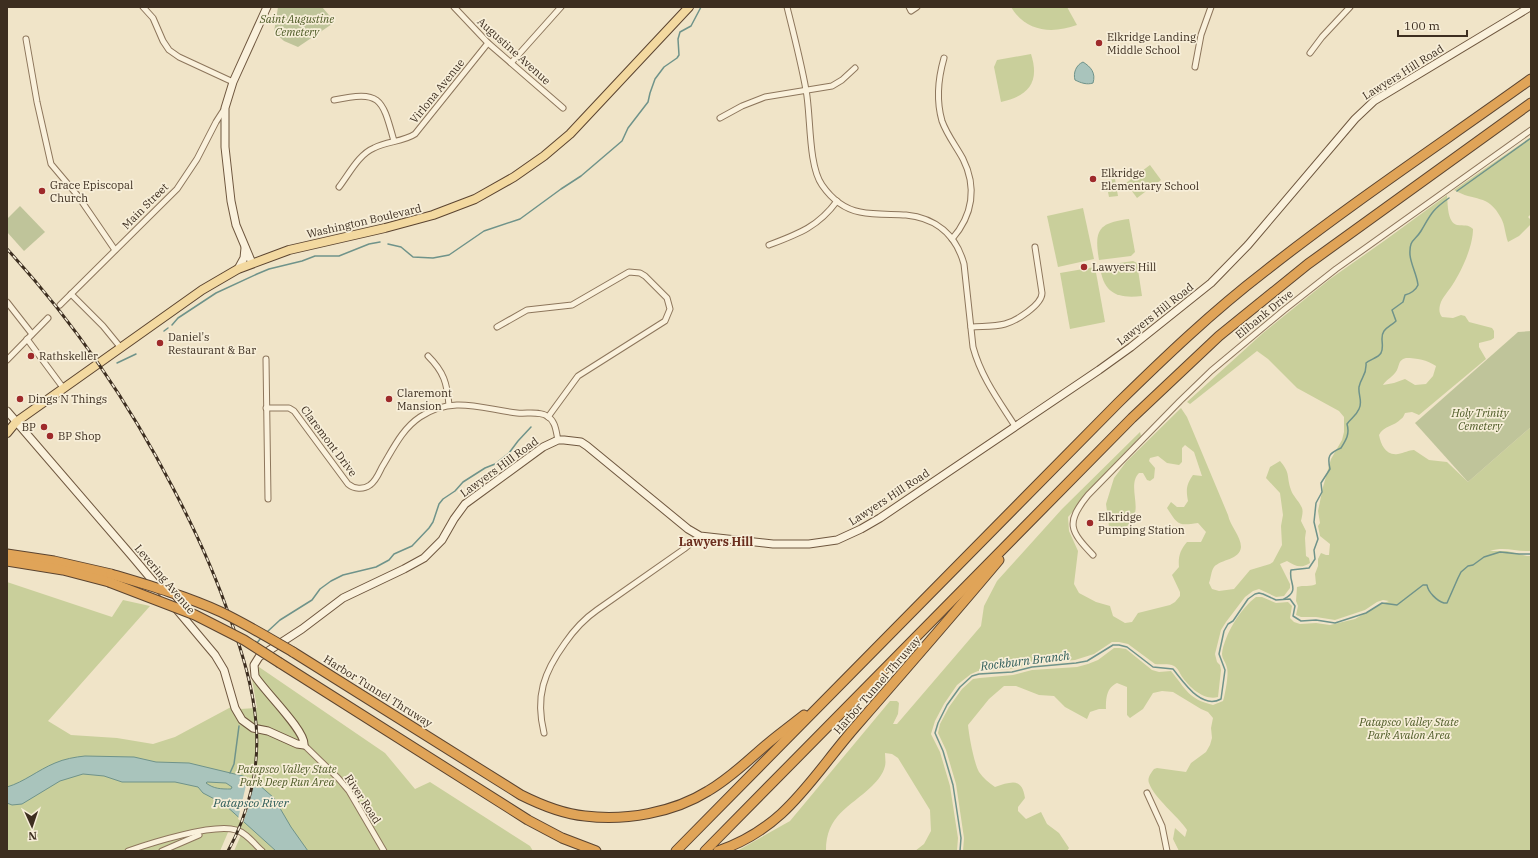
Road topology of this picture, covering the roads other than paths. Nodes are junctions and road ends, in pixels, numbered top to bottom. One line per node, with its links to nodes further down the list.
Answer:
1 (143, 7): 20 (street)
2 (267, 7): 20 (street)
3 (454, 7): 13 (street, Augustine Avenue)
4 (561, 7): 16 (street)
5 (689, 7): 36 (main road, Washington Boulevard)
6 (787, 7): 21 (street)
7 (909, 7): 8 (street)
8 (917, 7)
9 (1211, 7): 17 (street)
10 (1350, 7): 14 (street)
11 (1530, 7): 57 (street, Lawyers Hill Road)
12 (26, 39): 35 (street)
13 (488, 43): 16 (street, Augustine Avenue); 28 (street, Virlona Avenue)
14 (1310, 53)
15 (944, 58): 31 (street)
16 (511, 63): 25 (street, Augustine Avenue)
17 (1194, 67)
18 (855, 68): 21 (street)
19 (1531, 79): 67 (highway)
20 (233, 82): 24 (street)
21 (806, 90): 26 (street); 30 (street)
22 (334, 100): 28 (street)
23 (1531, 103): 61 (highway)
24 (225, 108): 34 (street); 35 (street, Main Street)
25 (563, 108)
26 (720, 118)
27 (1531, 130): 64 (street, Elibank Drive)
28 (394, 141): 29 (street, Virlona Avenue)
29 (339, 187)
30 (836, 201): 31 (street); 32 (street)
31 (952, 239): 43 (street)
32 (769, 245)
33 (1035, 247): 43 (street)
34 (245, 248): 36 (street); 37 (street)
35 (115, 250): 38 (street, Main Street)
36 (252, 263): 37 (main road, Washington Boulevard)
37 (238, 270): 46 (main road, Washington Boulevard)
38 (72, 294): 40 (street, Main Street); 46 (street)
39 (7, 302): 44 (street)
40 (60, 305)
41 (48, 318): 44 (street)
42 (497, 327): 54 (street)
43 (971, 327): 57 (street)
44 (32, 334): 45 (street)
45 (27, 339): 49 (street); 50 (street)
46 (121, 348): 50 (main road, Washington Boulevard)
47 (428, 356): 51 (street)
48 (266, 359): 52 (street)
49 (7, 360)
50 (64, 389): 55 (main road, Washington Boulevard)
51 (449, 405): 52 (street, Claremont Drive); 54 (street, Claremont Drive)
52 (266, 408): 60 (street)
53 (7, 412): 55 (street, Levering Avenue)
54 (548, 417): 59 (street)
55 (16, 422): 56 (main road, Washington Boulevard); 58 (main road, Washington Boulevard); 69 (street, Levering Avenue)
56 (7, 425)
57 (1015, 426): 62 (street, Lawyers Hill Road)
58 (7, 433)
59 (558, 440): 62 (street, Lawyers Hill Road); 69 (street, Lawyers Hill Road)
60 (268, 499)
61 (1038, 514): 78 (highway); 79 (highway, Harbor Tunnel Thruway)
62 (700, 536): 68 (street)
63 (7, 554): 66 (highway, Harbor Tunnel Thruway)
64 (1093, 555)
65 (7, 561): 66 (highway, Harbor Tunnel Thruway)
66 (110, 578): 67 (highway, Harbor Tunnel Thruway, bridge); 76 (highway, Harbor Tunnel Thruway, bridge)
67 (832, 693): 77 (highway)
68 (544, 733)
69 (304, 745): 75 (street, River Road)
70 (1147, 793): 80 (street)
71 (213, 830): 72 (street); 73 (street); 74 (street)
72 (128, 851)
73 (162, 851)
74 (262, 851)
75 (384, 851)
76 (596, 851)
77 (676, 851)
78 (705, 851)
79 (718, 851)
80 (1167, 851)

